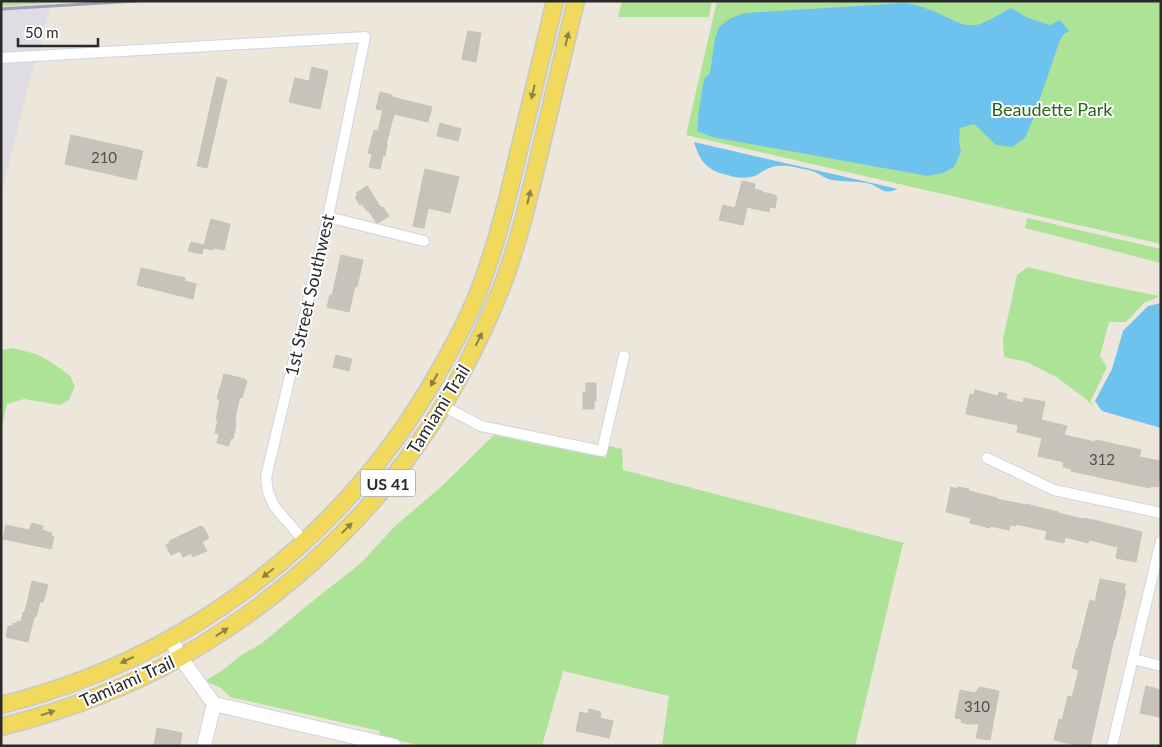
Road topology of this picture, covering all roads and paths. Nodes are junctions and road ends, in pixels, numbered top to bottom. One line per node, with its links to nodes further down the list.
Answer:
1 (554, 6): 10 (main road, Tamiami Trail / US 41, one-way to 10)
2 (575, 6): 7 (main road, Tamiami Trail / US 41, one-way to 2)
3 (1, 58): 4 (street, 1st Street Southwest)
4 (328, 217): 5 (street); 10 (street, 1st Street Southwest)
5 (424, 241)
6 (624, 356): 7 (street)
7 (443, 406): 13 (main road, Tamiami Trail / US 41, one-way to 7)
8 (987, 458): 9 (street)
9 (1161, 513)
10 (304, 541): 12 (main road, Tamiami Trail / US 41, one-way to 12)
11 (1161, 541): 14 (street)
12 (171, 639): 13 (street); 17 (main road, Tamiami Trail / US 41, one-way to 17)
13 (180, 658): 16 (street); 18 (main road, Tamiami Trail / US 41, one-way to 13)
14 (1133, 659): 15 (street); 21 (street)
15 (1161, 666)
16 (214, 704): 19 (street); 20 (street)
17 (1, 705)
18 (1, 726)
19 (204, 746)
20 (394, 746)
21 (1112, 746)

